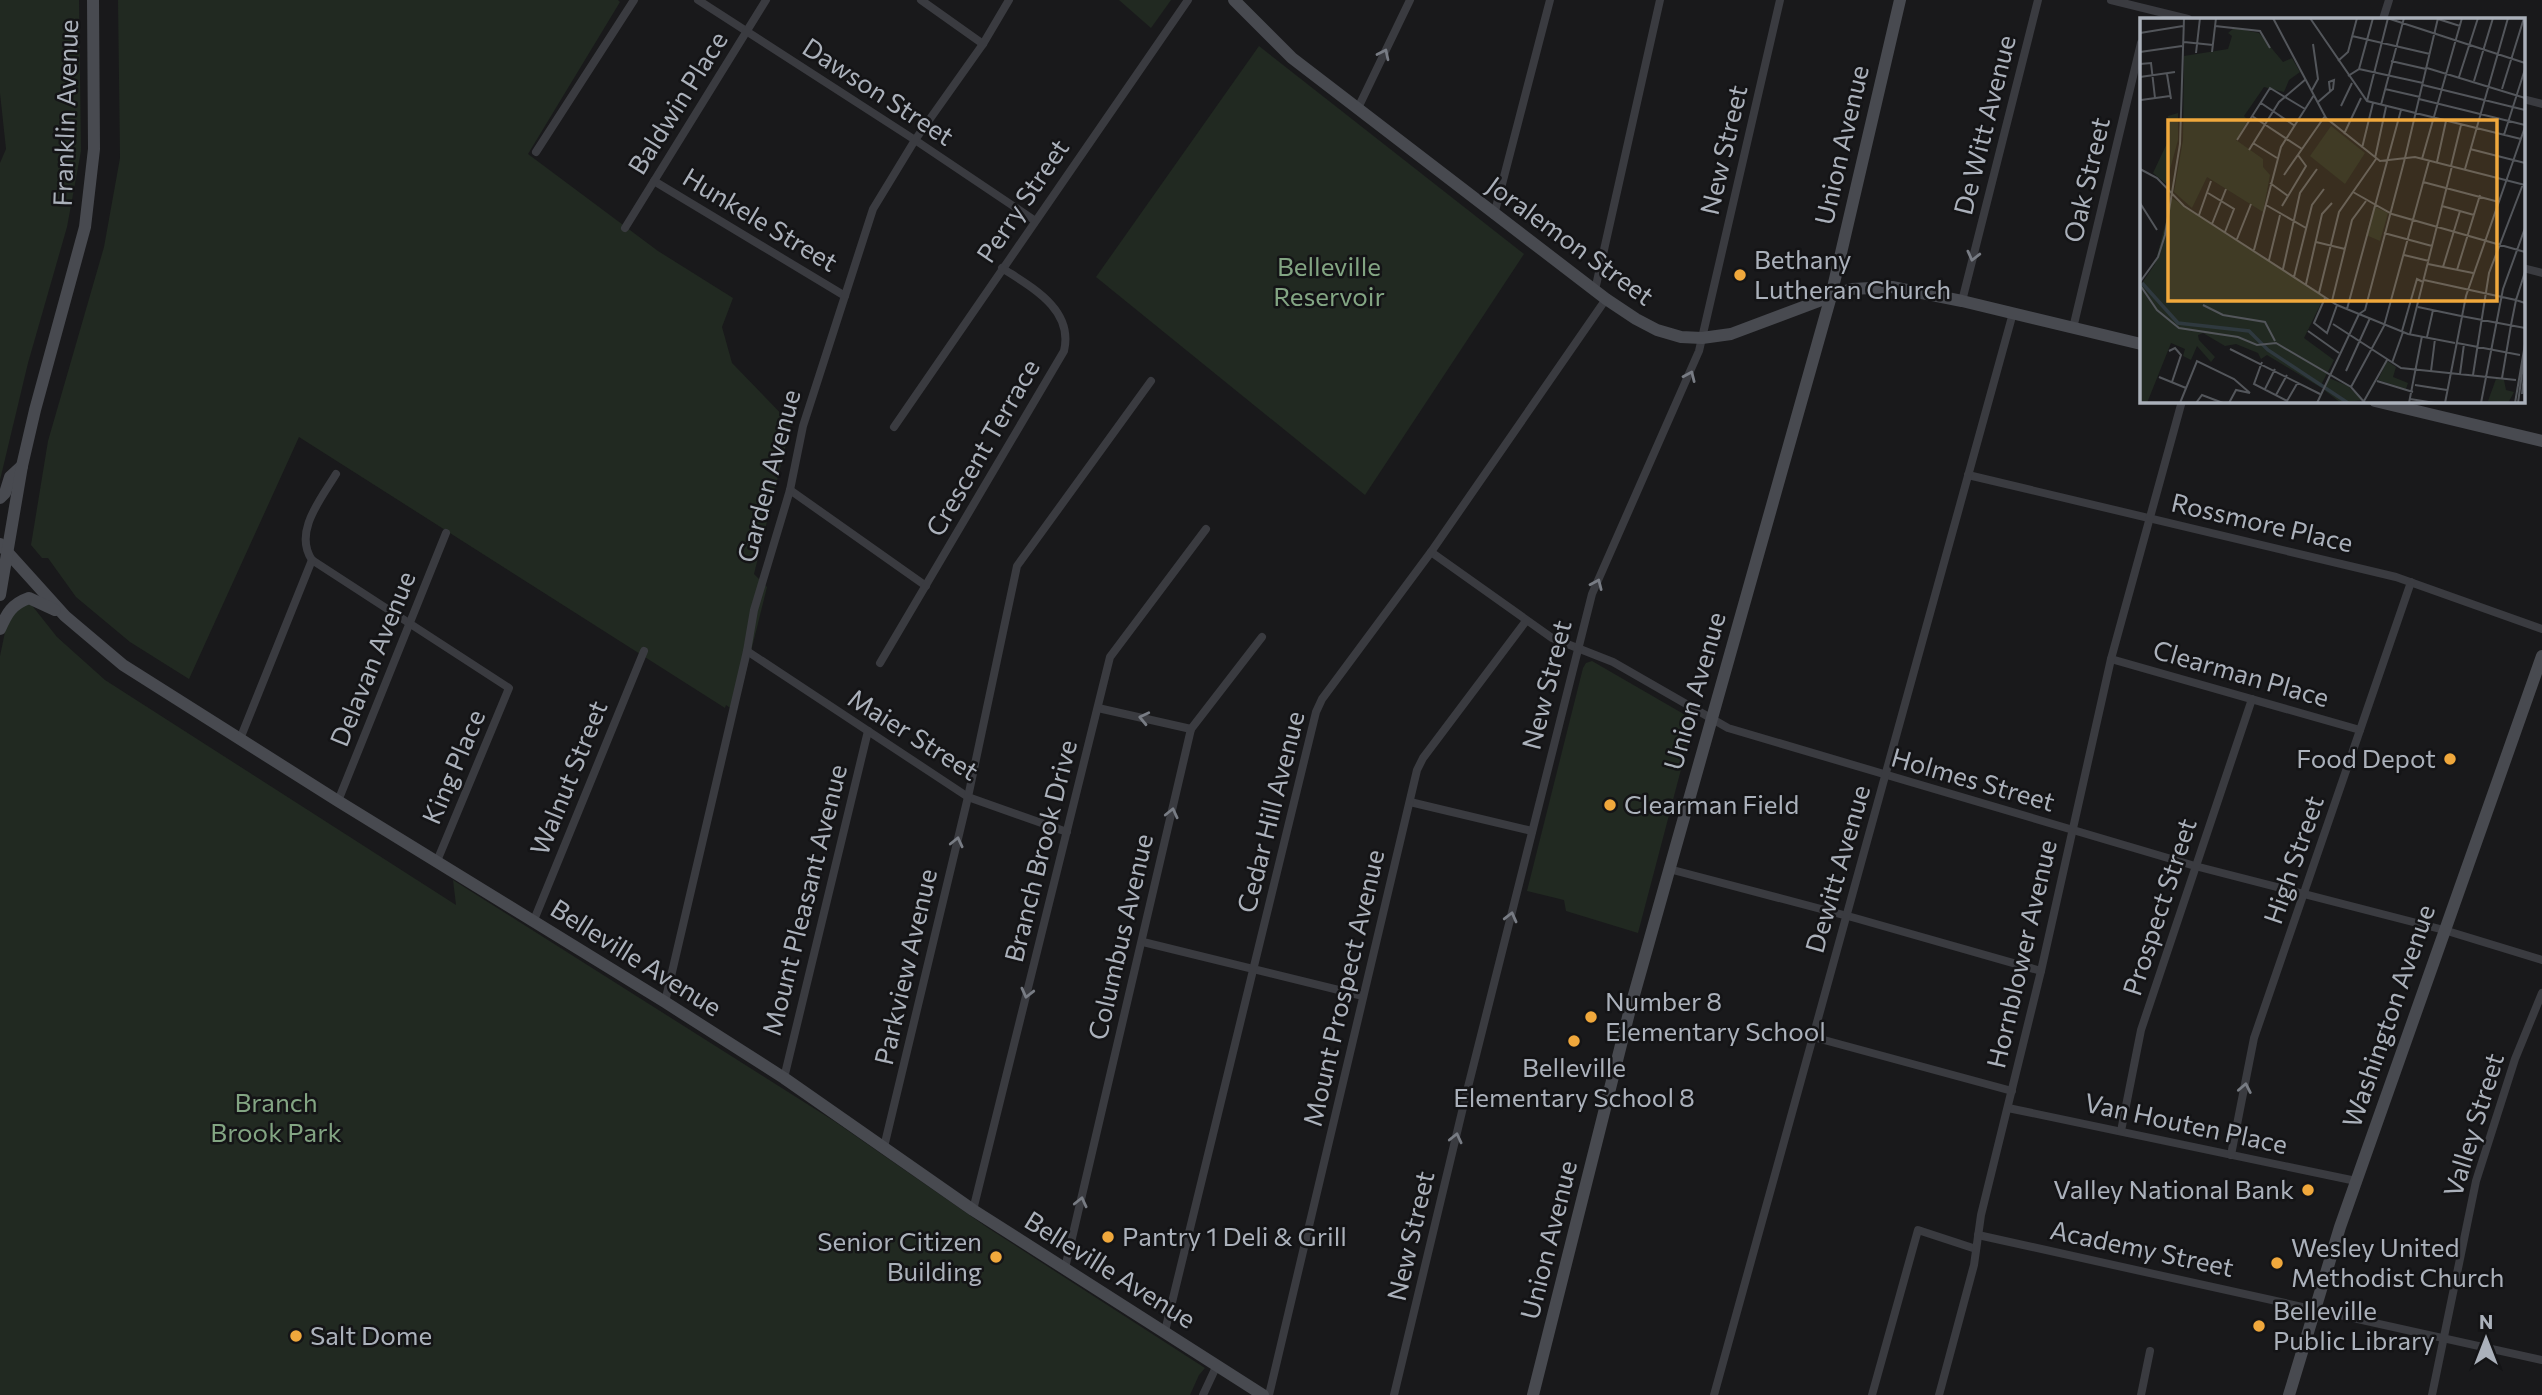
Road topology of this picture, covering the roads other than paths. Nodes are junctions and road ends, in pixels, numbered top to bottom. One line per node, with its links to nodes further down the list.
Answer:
1 (93, 0): 50 (main road, Franklin Avenue)
2 (634, 0): 28 (street)
3 (698, 0): 21 (street, Dawson Street)
4 (766, 0): 21 (street, Baldwin Place)
5 (921, 0): 22 (street)
6 (1009, 0): 22 (street, Garden Avenue)
7 (1188, 0): 31 (street, Perry Street)
8 (1234, 0): 26 (main road, Joralemon Street)
9 (1410, 0): 26 (street, one-way to 9)
10 (1550, 0): 30 (street)
11 (1660, 0): 36 (street)
12 (1780, 0): 43 (street, New Street)
13 (1900, 0): 38 (main road, Union Avenue)
14 (2038, 0): 40 (street, De Witt Avenue, one-way to 40)
15 (2111, 0): 17 (street)
16 (2389, 0): 20 (street)
17 (2149, 10): 18 (street); 19 (street)
18 (2147, 18)
19 (2184, 18)
20 (2384, 18)
21 (747, 31): 27 (street, Dawson Street); 29 (street, Baldwin Place)
22 (983, 44): 27 (street, Garden Avenue)
23 (2140, 47): 42 (street, Oak Street)
24 (2524, 99): 25 (street)
25 (2542, 104)
26 (1358, 108): 30 (main road, Joralemon Street)
27 (915, 140): 31 (street, Dawson Street); 37 (street, Garden Avenue)
28 (536, 152)
29 (654, 181): 32 (street, Baldwin Place); 37 (street, Hunkele Street)
30 (1494, 215): 36 (main road, Joralemon Street)
31 (1034, 220): 33 (street, Perry Street)
32 (625, 228)
33 (1002, 268): 48 (street, Perry Street); 62 (street, Crescent Terrace)
34 (2524, 268): 35 (street)
35 (2542, 273)
36 (1595, 290): 39 (main road, Joralemon Street)
37 (845, 296): 53 (street, Garden Avenue)
38 (1830, 296): 40 (main road, Joralemon Street); 43 (main road, Joralemon Street); 78 (main road, Union Avenue)
39 (1606, 299): 43 (main road, Joralemon Street); 59 (street, Cedar Hill Avenue)
40 (1962, 301): 41 (main road, Joralemon Street)
41 (2013, 313): 42 (main road, Joralemon Street); 52 (street, Dewitt Avenue)
42 (2073, 328): 44 (main road, Joralemon Street)
43 (1702, 338): 70 (street, New Street, one-way to 43)
44 (2140, 344)
45 (1151, 381): 84 (street, Parkview Avenue)
46 (2182, 402): 55 (street, Hornblower Avenue)
47 (2379, 402): 49 (main road)
48 (894, 427)
49 (2542, 441)
50 (22, 466): 54 (main road); 58 (main road, Franklin Avenue)
51 (336, 474): 60 (street)
52 (1968, 475): 55 (street, Rossmore Place); 83 (street, Dewitt Avenue)
53 (790, 490): 62 (street); 72 (street, Garden Avenue)
54 (0, 498)
55 (2150, 518): 61 (street, Rossmore Place); 74 (street, Hornblower Avenue)
56 (1206, 529): 77 (street, Branch Brook Drive)
57 (446, 533): 66 (street, Delavan Avenue)
58 (4, 548): 63 (main road, Franklin Avenue); 64 (main road, Belleville Avenue)
59 (1431, 552): 65 (street, Holmes Street); 99 (street, Cedar Hill Avenue)
60 (312, 560): 66 (street); 82 (street)
61 (2411, 582): 68 (street, Rossmore Place); 80 (street, High Street)
62 (926, 586): 75 (street, Crescent Terrace)
63 (0, 595)
64 (65, 616): 67 (main road); 82 (main road, Belleville Avenue)
65 (1526, 621): 70 (street, Holmes Street); 86 (street, Mount Prospect Avenue)
66 (410, 623): 85 (street, Delavan Avenue); 90 (street, King Place)
67 (0, 629)
68 (2542, 629)
69 (1262, 637): 79 (street, Columbus Avenue)
70 (1578, 649): 78 (street, Holmes Street); 87 (street, New Street)
71 (644, 651): 95 (street, Walnut Street)
72 (747, 651): 81 (street, Maier Street); 103 (street, Garden Avenue)
73 (2542, 656): 96 (main road, Washington Avenue)
74 (2111, 659): 76 (street, Clearman Place); 88 (street, Hornblower Avenue)
75 (880, 663)
76 (2252, 699): 80 (street, Clearman Place); 91 (street, Prospect Street)
77 (1098, 708): 79 (street, one-way to 77); 89 (street, Branch Brook Drive)
78 (1711, 719): 83 (street, Holmes Street); 92 (main road, Union Avenue)
79 (1191, 729): 97 (street, Columbus Avenue, one-way to 79)
80 (2360, 730): 93 (street, High Street)
81 (868, 731): 84 (street, Maier Street); 105 (street, Mount Pleasant Avenue)
82 (240, 739): 85 (main road, Belleville Avenue)
83 (1886, 776): 88 (street, Holmes Street); 94 (street, Dewitt Avenue)
84 (968, 797): 89 (street, Maier Street); 109 (street, Parkview Avenue, one-way to 84)
85 (338, 801): 90 (main road, Belleville Avenue)
86 (1410, 802): 87 (street); 102 (street, Mount Prospect Avenue)
87 (1532, 831): 125 (street, New Street, one-way to 87)
88 (2072, 831): 91 (street, Holmes Street); 100 (street, Hornblower Avenue)
89 (1067, 832): 112 (street, Branch Brook Drive, one-way to 112)
90 (437, 861): 95 (main road, Belleville Avenue)
91 (2195, 866): 93 (street, Holmes Street); 108 (street, Prospect Street)
92 (1669, 869): 94 (street); 126 (main road, Union Avenue)
93 (2305, 894): 96 (street, Holmes Street); 110 (street, High Street, one-way to 93)
94 (1846, 916): 100 (street); 104 (street, Dewitt Avenue)
95 (534, 920): 103 (main road, Belleville Avenue)
96 (2444, 930): 98 (street, Holmes Street); 111 (main road, Washington Avenue)
97 (1143, 942): 99 (street); 115 (street, Columbus Avenue, one-way to 97)
98 (2542, 960)
99 (1253, 969): 102 (street); 117 (street, Cedar Hill Avenue)
100 (2041, 971): 106 (street, Hornblower Avenue)
101 (2542, 993): 118 (street, Valley Street)
102 (1363, 996): 124 (street, Mount Prospect Avenue)
103 (665, 1002): 105 (main road, Belleville Avenue)
104 (1813, 1037): 106 (street); 127 (street, Dewitt Avenue)
105 (784, 1078): 109 (main road, Belleville Avenue)
106 (2012, 1091): 107 (street, Hornblower Avenue)
107 (2008, 1108): 108 (street, Van Houten Place); 113 (street, Hornblower Avenue)
108 (2121, 1131): 110 (street, Van Houten Place)
109 (884, 1147): 112 (main road, Belleville Avenue)
110 (2231, 1155): 111 (street, Van Houten Place)
111 (2356, 1181): 116 (main road, Washington Avenue)
112 (973, 1210): 115 (main road, Belleville Avenue)
113 (1978, 1235): 114 (street, Hornblower Avenue); 116 (street, Academy Street)
114 (1976, 1249): 128 (street); 129 (street, Hornblower Avenue)
115 (1065, 1268): 117 (main road, Belleville Avenue)
116 (2314, 1310): 118 (street, Academy Street); 131 (main road, Washington Avenue)
117 (1166, 1331): 121 (main road, Belleville Avenue)
118 (2443, 1338): 120 (street, Academy Street); 132 (street, Valley Street)
119 (2150, 1351): 130 (street)
120 (2542, 1360)
121 (1217, 1365): 122 (street); 123 (main road, Belleville Avenue)
122 (1203, 1395)
123 (1263, 1395)
124 (1269, 1395)
125 (1394, 1395)
126 (1533, 1395)
127 (1714, 1395)
128 (1872, 1395)
129 (1939, 1395)
130 (2141, 1395)
131 (2289, 1395)
132 (2432, 1395)

